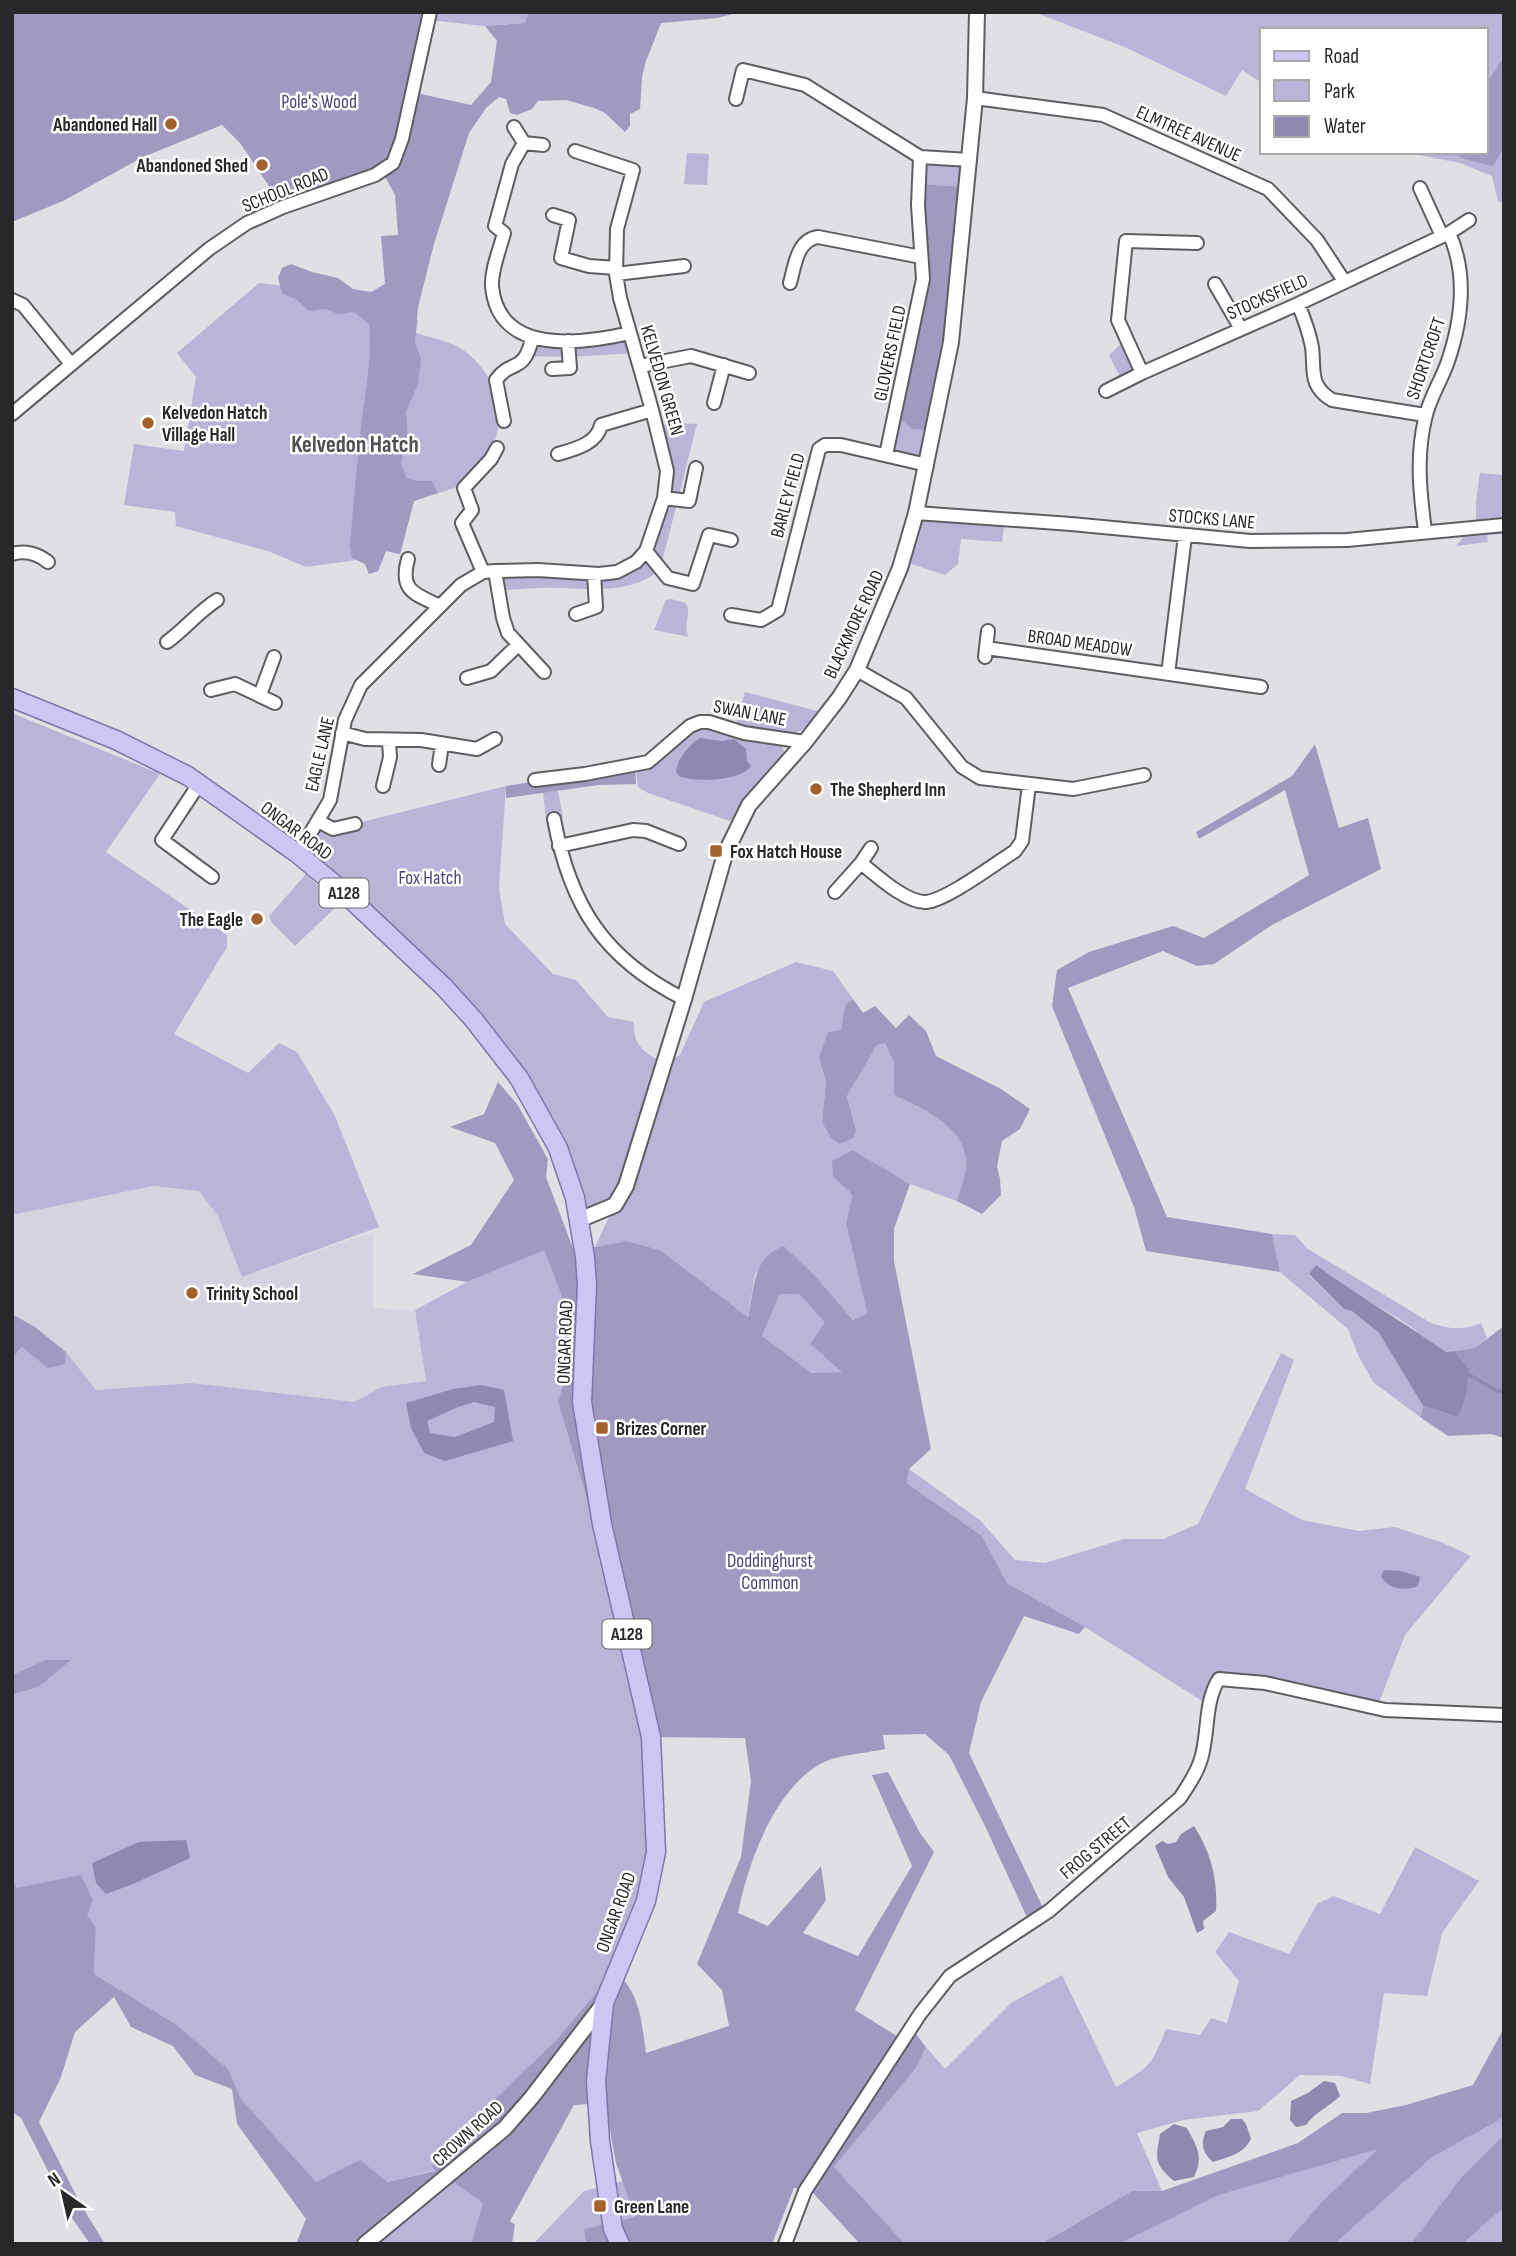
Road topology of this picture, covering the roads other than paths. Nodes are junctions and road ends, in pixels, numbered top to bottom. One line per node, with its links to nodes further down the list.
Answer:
1 (430, 12): 28 (street, SCHOOL ROAD)
2 (977, 12): 3 (street, BLACKMORE ROAD)
3 (975, 98): 10 (street, BLACKMORE ROAD); 19 (street, ELMTREE AVENUE)
4 (736, 99): 9 (street)
5 (514, 127): 6 (street)
6 (524, 143): 7 (street); 26 (street)
7 (543, 145)
8 (575, 151): 18 (street, KELVEDON GREEN)
9 (920, 157): 10 (street); 16 (street, GLOVERS FIELD)
10 (970, 160): 43 (street, BLACKMORE ROAD)
11 (1420, 188): 14 (street)
12 (553, 215): 18 (street)
13 (1469, 220): 14 (street, STOCKSFIELD)
14 (1446, 234): 19 (street, STOCKSFIELD); 38 (street, SHORTCROFT)
15 (1197, 243): 33 (street)
16 (921, 257): 20 (street); 42 (street, GLOVERS FIELD)
17 (684, 266): 18 (street)
18 (616, 271): 25 (street, KELVEDON GREEN)
19 (1344, 281): 23 (street, STOCKSFIELD)
20 (790, 283)
21 (1216, 284): 24 (street)
22 (12, 300): 28 (street)
23 (1298, 304): 24 (street, STOCKSFIELD); 38 (street, SHORTCROFT)
24 (1241, 329): 33 (street, STOCKSFIELD)
25 (630, 333): 27 (street); 30 (street, KELVEDON GREEN)
26 (532, 339): 27 (street); 39 (street)
27 (568, 341): 31 (street)
28 (71, 364): 37 (street, SCHOOL ROAD)
29 (724, 365): 30 (street); 32 (street); 35 (street)
30 (640, 366): 36 (street, KELVEDON GREEN)
31 (552, 369)
32 (749, 373)
33 (1142, 373): 34 (street, STOCKSFIELD)
34 (1107, 391)
35 (714, 403)
36 (652, 410): 41 (street); 45 (street, KELVEDON GREEN)
37 (12, 414)
38 (1425, 415): 48 (street, SHORTCROFT)
39 (504, 421)
40 (497, 448): 55 (street)
41 (558, 454)
42 (886, 455): 43 (street, BARLEY FIELD); 60 (street, BARLEY FIELD)
43 (928, 465): 46 (street, BLACKMORE ROAD)
44 (696, 468): 45 (street)
45 (664, 498): 51 (street, KELVEDON GREEN)
46 (916, 513): 49 (street, STOCKS LANE); 65 (street, BLACKMORE ROAD)
47 (1504, 525): 48 (street, STOCKS LANE)
48 (1425, 531): 49 (street, STOCKS LANE)
49 (1185, 536): 67 (street)
50 (732, 540): 51 (street)
51 (646, 551): 56 (street)
52 (12, 554): 54 (street)
53 (408, 559): 58 (street)
54 (48, 562)
55 (489, 572): 56 (street); 58 (street, EAGLE LANE); 63 (street)
56 (588, 573): 59 (street)
57 (217, 600): 62 (street)
58 (440, 606): 74 (street, EAGLE LANE)
59 (576, 614)
60 (731, 615)
61 (988, 631): 67 (street, BROAD MEADOW)
62 (167, 642)
63 (518, 645): 66 (street); 68 (street)
64 (274, 656): 71 (street)
65 (858, 670): 77 (street, BLACKMORE ROAD); 83 (street)
66 (544, 672)
67 (1168, 674): 69 (street, BROAD MEADOW)
68 (467, 678)
69 (1261, 687)
70 (211, 690): 71 (street)
71 (260, 695): 73 (street)
72 (12, 698): 82 (main road, ONGAR ROAD / A128)
73 (275, 703)
74 (342, 733): 76 (street); 86 (street, EAGLE LANE)
75 (495, 739): 78 (street)
76 (389, 741): 78 (street); 84 (street)
77 (805, 742): 81 (street, SWAN LANE); 95 (street, BLACKMORE ROAD)
78 (442, 744): 79 (street)
79 (439, 765)
80 (1144, 775): 83 (street)
81 (535, 780)
82 (199, 784): 91 (main road, ONGAR ROAD / A128); 93 (street)
83 (1029, 785): 92 (street)
84 (383, 786)
85 (554, 819): 89 (street)
86 (318, 821): 87 (street); 91 (street, EAGLE LANE)
87 (355, 824)
88 (679, 844): 89 (street)
89 (559, 846): 95 (street)
90 (871, 848): 92 (street)
91 (298, 854): 96 (main road, ONGAR ROAD / A128)
92 (861, 863): 94 (street)
93 (212, 877)
94 (835, 892)
95 (684, 999): 96 (street, BLACKMORE ROAD)
96 (579, 1220): 98 (main road, ONGAR ROAD / A128)
97 (1504, 1714): 103 (street, FROG STREET)
98 (604, 2003): 99 (street, CROWN ROAD); 100 (main road, ONGAR ROAD / A128)
99 (578, 2036): 100 (street); 101 (street, CROWN ROAD)
100 (600, 2046): 102 (main road, ONGAR ROAD / A128)
101 (365, 2244)
102 (620, 2244)
103 (785, 2244)

